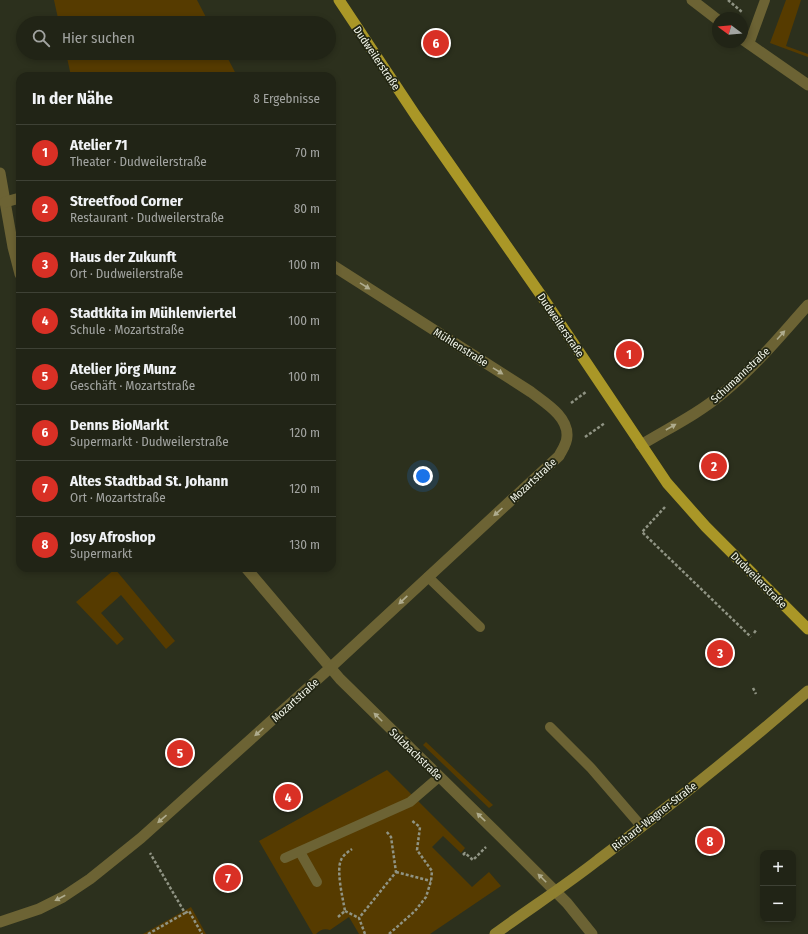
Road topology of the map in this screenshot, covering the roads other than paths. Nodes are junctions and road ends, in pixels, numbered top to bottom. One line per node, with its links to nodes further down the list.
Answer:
1 (339, 0): 15 (main road, Dudweilerstraße)
2 (692, 0): 4 (street)
3 (765, 0): 5 (lane)
4 (712, 15)
5 (748, 36)
6 (748, 44): 7 (street)
7 (808, 85)
8 (0, 173): 10 (street)
9 (16, 199): 10 (street)
10 (5, 202): 11 (street)
11 (16, 259)
12 (336, 268): 14 (street, Mühlenstraße, one-way to 14)
13 (808, 305): 15 (street, Schumannstraße, one-way to 13)
14 (565, 445): 17 (street, Mozartstraße, one-way to 17)
15 (641, 445): 19 (main road, Dudweilerstraße)
16 (249, 572): 20 (street, Sulzbachstraße)
17 (428, 577): 18 (lane); 20 (street, Mozartstraße, one-way to 20)
18 (480, 627)
19 (808, 629)
20 (330, 668): 23 (street, Sulzbachstraße, one-way to 20); 29 (street, Mozartstraße, one-way to 29)
21 (808, 691): 24 (main road, Richard-Wagner-Straße)
22 (550, 727): 24 (lane)
23 (439, 777): 25 (lane); 28 (street, Sulzbachstraße, one-way to 23)
24 (642, 827): 28 (main road, Richard-Wagner-Straße)
25 (300, 852): 26 (lane); 27 (lane)
26 (285, 858)
27 (317, 882)
28 (554, 892): 30 (main road, Richard-Wagner-Straße); 31 (street, Sulzbachstraße)
29 (0, 922)
30 (495, 934)
31 (592, 934)

